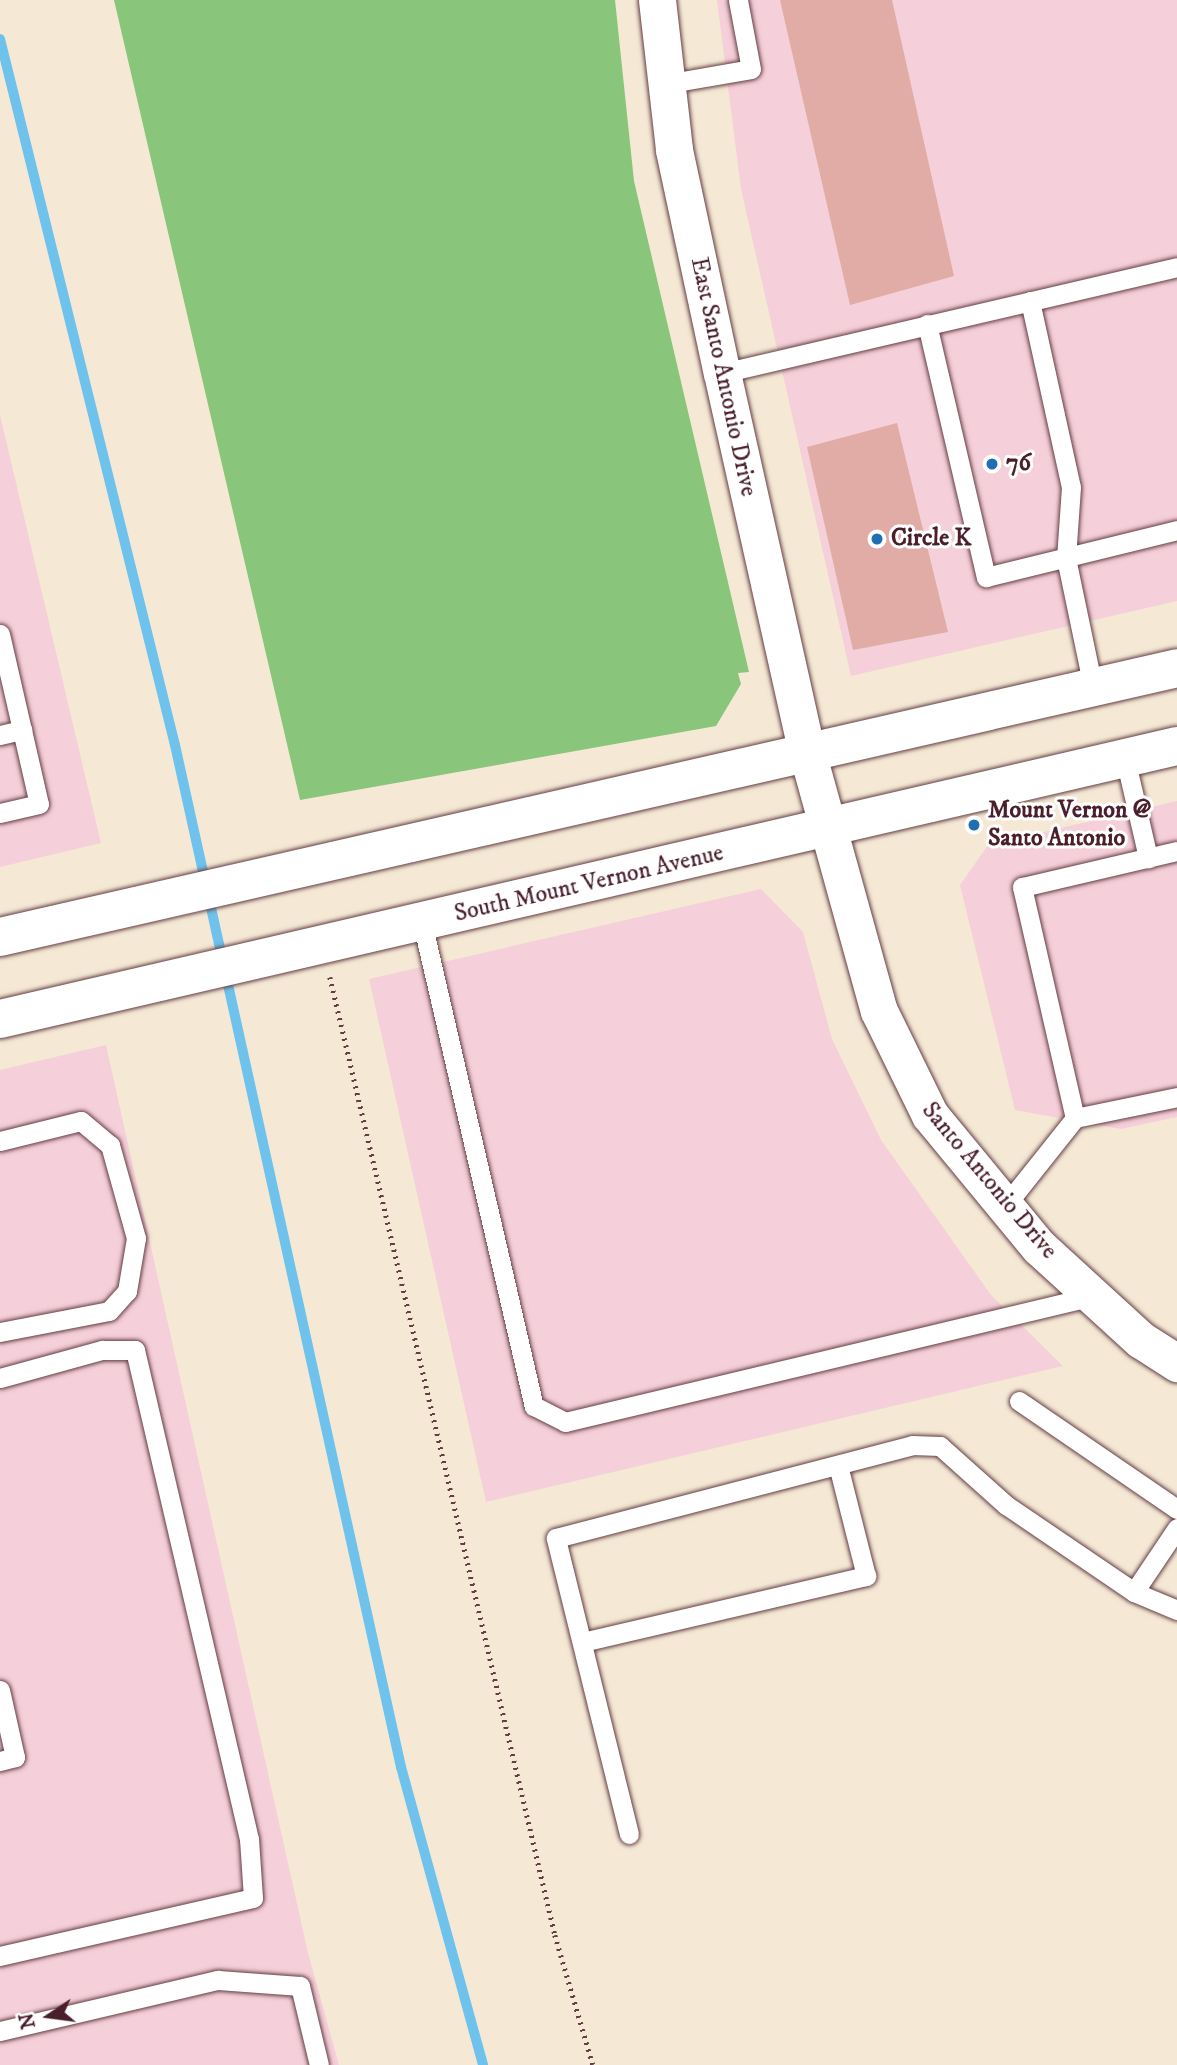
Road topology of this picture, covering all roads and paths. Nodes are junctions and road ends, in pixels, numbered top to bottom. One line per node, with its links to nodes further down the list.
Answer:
1 (657, 0): 3 (street, East Santo Antonio Drive)
2 (738, 0): 3 (lane)
3 (665, 84): 7 (street, East Santo Antonio Drive)
4 (1177, 267): 5 (lane)
5 (1030, 301): 6 (lane); 9 (lane)
6 (927, 324): 7 (lane); 9 (lane)
7 (722, 373): 16 (street, East Santo Antonio Drive)
8 (1177, 530): 9 (lane)
9 (1066, 558): 12 (lane)
10 (0, 634): 13 (lane)
11 (1177, 668): 12 (main road)
12 (1093, 687): 16 (main road)
13 (22, 730): 14 (lane); 18 (lane)
14 (0, 735)
15 (1177, 746): 17 (main road, South Mount Vernon Avenue)
16 (807, 752): 19 (street, Santo Antonio Drive); 23 (main road)
17 (1125, 758): 19 (main road, South Mount Vernon Avenue); 21 (lane)
18 (0, 813)
19 (827, 828): 22 (main road, South Mount Vernon Avenue); 29 (street, Santo Antonio Drive)
20 (1177, 851): 21 (lane)
21 (1148, 858): 27 (lane)
22 (422, 922): 24 (main road, South Mount Vernon Avenue); 30 (lane)
23 (0, 937)
24 (306, 948): 25 (main road, South Mount Vernon Avenue); 47 (path)
25 (0, 1019)
26 (1177, 1097): 27 (lane)
27 (1075, 1118): 29 (lane)
28 (0, 1141): 31 (lane)
29 (1005, 1206): 30 (street, Santo Antonio Drive)
30 (1093, 1296): 32 (street, Santo Antonio Drive)
31 (0, 1332)
32 (1177, 1363)
33 (0, 1377): 44 (lane)
34 (1019, 1401): 36 (lane)
35 (838, 1465): 38 (lane); 40 (lane); 40 (lane)
36 (1177, 1509)
37 (1177, 1528): 38 (lane)
38 (1134, 1592): 39 (lane)
39 (1177, 1610)
40 (582, 1642): 43 (lane)
41 (0, 1690): 42 (lane)
42 (0, 1761)
43 (629, 1834)
44 (0, 1956)
45 (0, 2031): 46 (lane)
46 (319, 2065)
47 (593, 2065)

